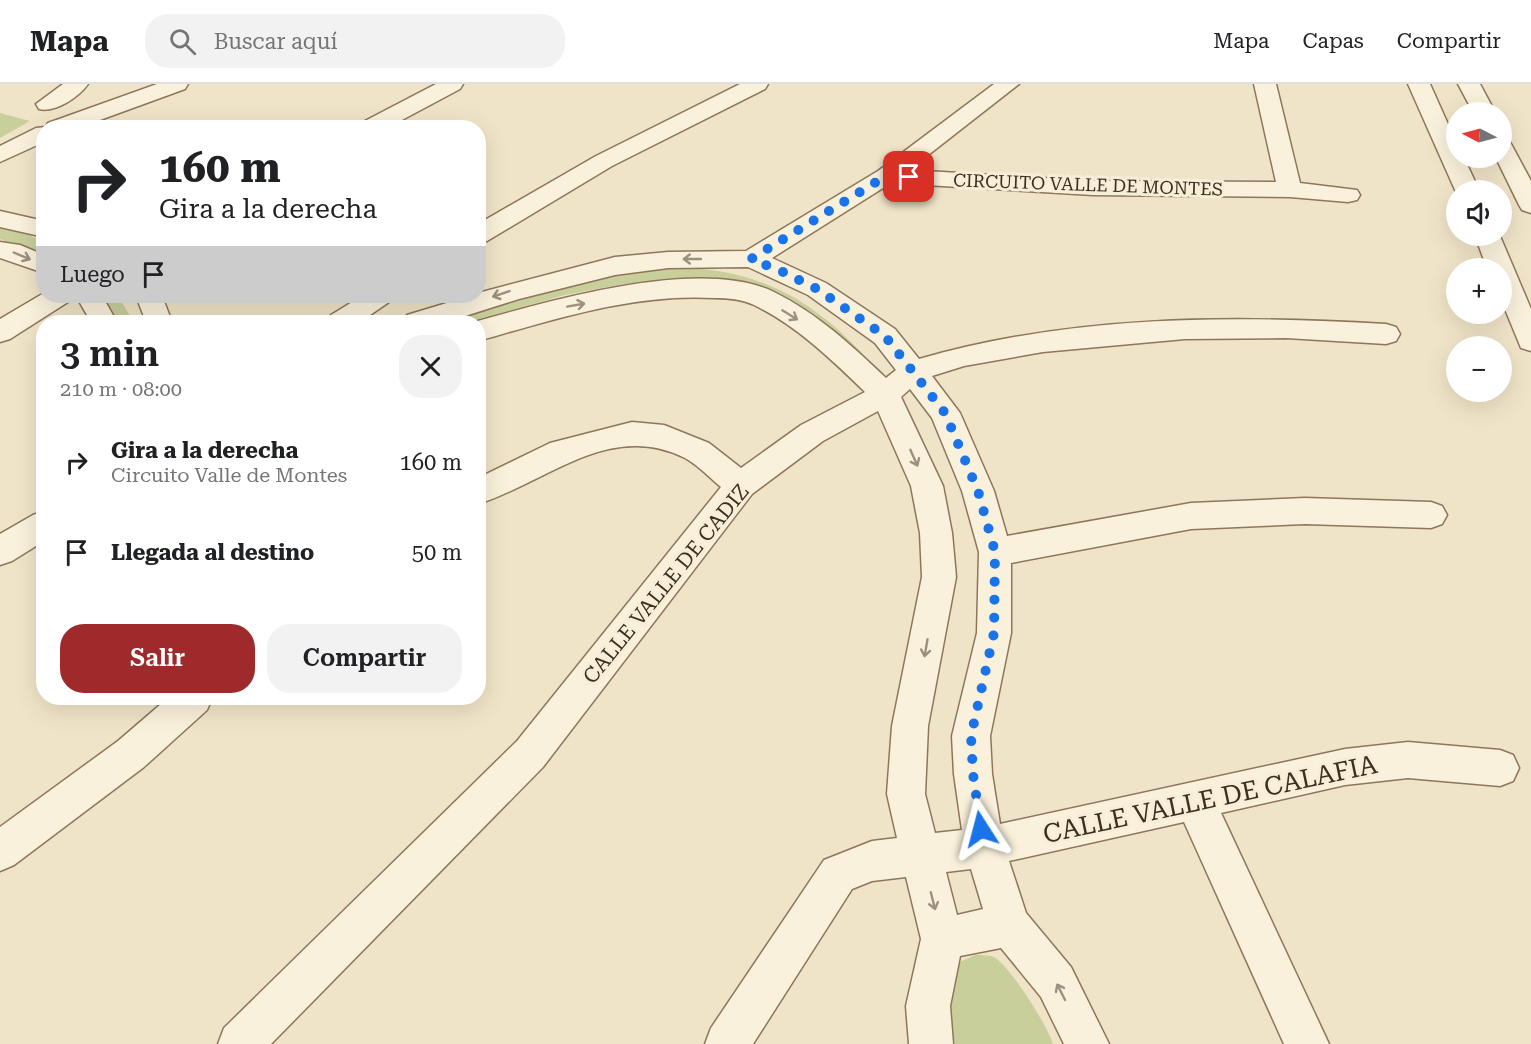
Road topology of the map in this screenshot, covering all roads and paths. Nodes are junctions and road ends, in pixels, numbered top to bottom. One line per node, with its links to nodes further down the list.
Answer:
1 (78, 84): 10 (street)
2 (177, 84): 11 (street)
3 (452, 84): 12 (street)
4 (757, 84): 23 (street)
5 (1008, 84): 16 (street)
6 (1265, 84): 18 (street)
7 (1419, 84): 17 (street)
8 (1469, 84): 9 (street)
9 (1479, 102)
10 (47, 104)
11 (78, 120)
12 (384, 120)
13 (36, 137): 14 (street)
14 (0, 155)
15 (1512, 167): 20 (street)
16 (886, 176): 18 (street, CIRCUITO VALLE DE MONTES); 25 (street)
17 (1462, 180)
18 (1290, 190): 19 (street, CIRCUITO VALLE DE MONTES)
19 (1348, 195)
20 (1531, 205)
21 (0, 219): 22 (street)
22 (36, 227)
23 (486, 230)
24 (0, 250): 26 (street, one-way to 26)
25 (751, 259): 28 (street, one-way to 28); 38 (street)
26 (36, 262)
27 (1512, 296): 37 (street)
28 (486, 300)
29 (48, 303): 35 (street)
30 (370, 303): 32 (street)
31 (476, 303): 33 (street, one-way to 33)
32 (352, 315)
33 (439, 315)
34 (486, 329): 39 (street, one-way to 39)
35 (0, 332)
36 (1386, 334): 38 (street, CALLE VALLE DE CADIZ)
37 (1531, 341)
38 (913, 370): 39 (street, CALLE VALLE DE CADIZ); 45 (street)
39 (885, 394): 40 (street, CALLE VALLE DE CADIZ); 51 (street, one-way to 51)
40 (741, 485): 41 (street); 54 (street, CALLE VALLE DE CADIZ)
41 (486, 488)
42 (1431, 515): 45 (street)
43 (36, 529): 44 (street)
44 (0, 551)
45 (995, 552): 49 (street)
46 (186, 705): 50 (street)
47 (1500, 768): 48 (street, CALLE VALLE DE CALAFIA)
48 (1194, 799): 49 (street, CALLE VALLE DE CALAFIA); 58 (street)
49 (984, 847): 51 (street, CALLE VALLE DE CALAFIA); 52 (street)
50 (0, 851)
51 (921, 855): 53 (street, one-way to 53); 55 (street, CALLE VALLE DE CALAFIA)
52 (1009, 925): 53 (street); 57 (street, one-way to 52)
53 (942, 939): 56 (street)
54 (240, 1044)
55 (727, 1044)
56 (931, 1044)
57 (1087, 1044)
58 (1306, 1044)

